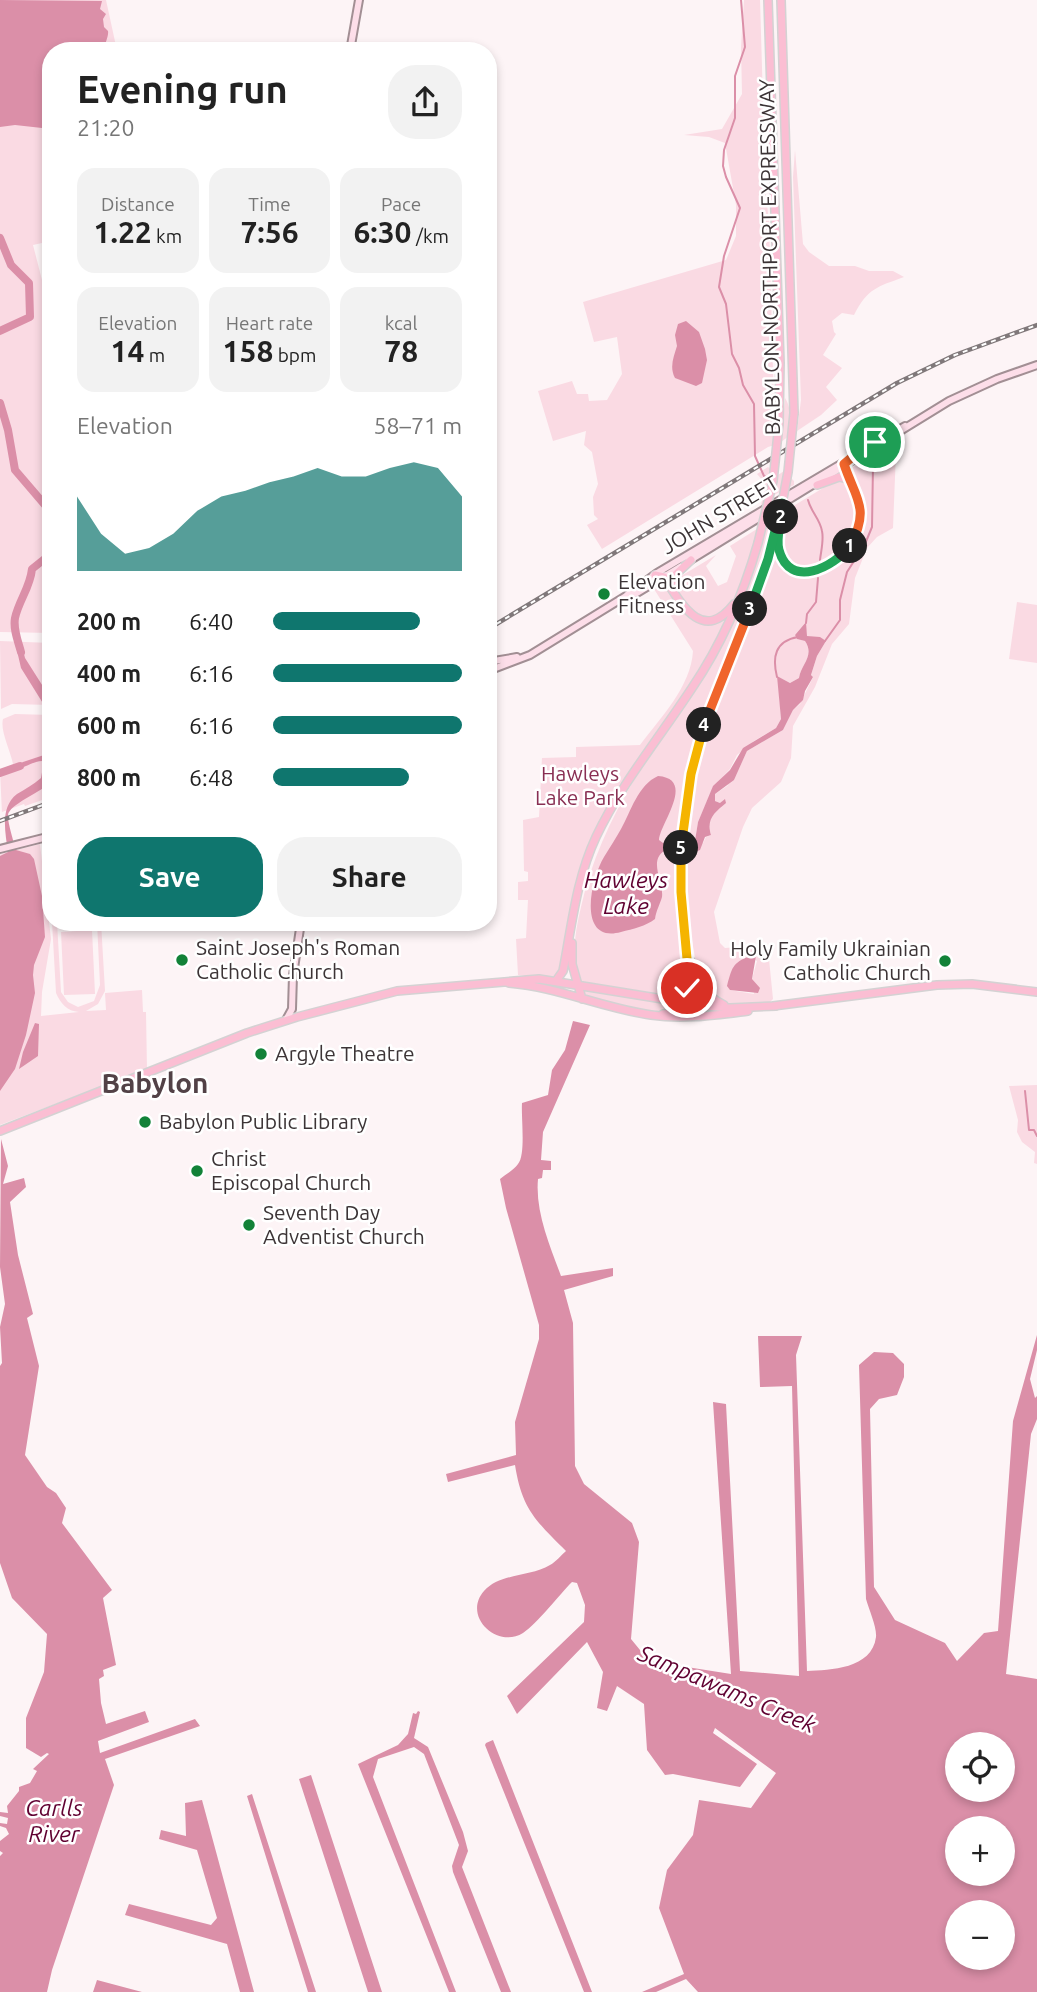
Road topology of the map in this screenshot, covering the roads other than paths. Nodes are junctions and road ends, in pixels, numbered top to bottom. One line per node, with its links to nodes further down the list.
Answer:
1 (359, 0): 4 (main road)
2 (768, 0): 16 (main road, BABYLON-NORTHPORT EXPRESSWAY, bridge)
3 (781, 0): 12 (main road, BABYLON-NORTHPORT EXPRESSWAY, bridge)
4 (352, 42)
5 (1037, 365): 6 (main road)
6 (914, 422): 7 (main road); 8 (main road)
7 (857, 453): 8 (main road); 11 (main road)
8 (845, 467): 9 (main road); 10 (main road)
9 (852, 481): 10 (main road); 12 (main road)
10 (817, 485): 11 (main road)
11 (801, 490): 13 (main road, JOHN STREET); 14 (main road, JOHN STREET)
12 (779, 524): 23 (main road, BABYLON-NORTHPORT EXPRESSWAY)
13 (691, 560): 14 (main road, JOHN STREET); 15 (main road)
14 (659, 576): 15 (main road); 17 (main road, JOHN STREET)
15 (672, 590): 16 (main road)
16 (741, 595): 20 (main road, BABYLON-NORTHPORT EXPRESSWAY)
17 (539, 648): 18 (main road, JOHN STREET); 19 (main road, JOHN STREET)
18 (497, 661)
19 (497, 668)
20 (627, 784): 25 (main road); 27 (main road)
21 (42, 838): 22 (main road)
22 (3, 848)
23 (683, 915): 31 (main road); 33 (main road)
24 (300, 931): 36 (main road)
25 (556, 981): 26 (main road); 27 (main road)
26 (497, 982): 29 (main road); 36 (main road)
27 (577, 984): 29 (main road); 30 (main road)
28 (1037, 992): 32 (main road)
29 (582, 999): 35 (main road)
30 (668, 999): 31 (main road); 34 (main road)
31 (681, 1002): 33 (main road); 34 (main road)
32 (776, 1006): 33 (main road); 35 (main road)
33 (730, 1008)
34 (665, 1014): 35 (main road)
35 (648, 1015)
36 (286, 1020): 37 (main road)
37 (0, 1130)

